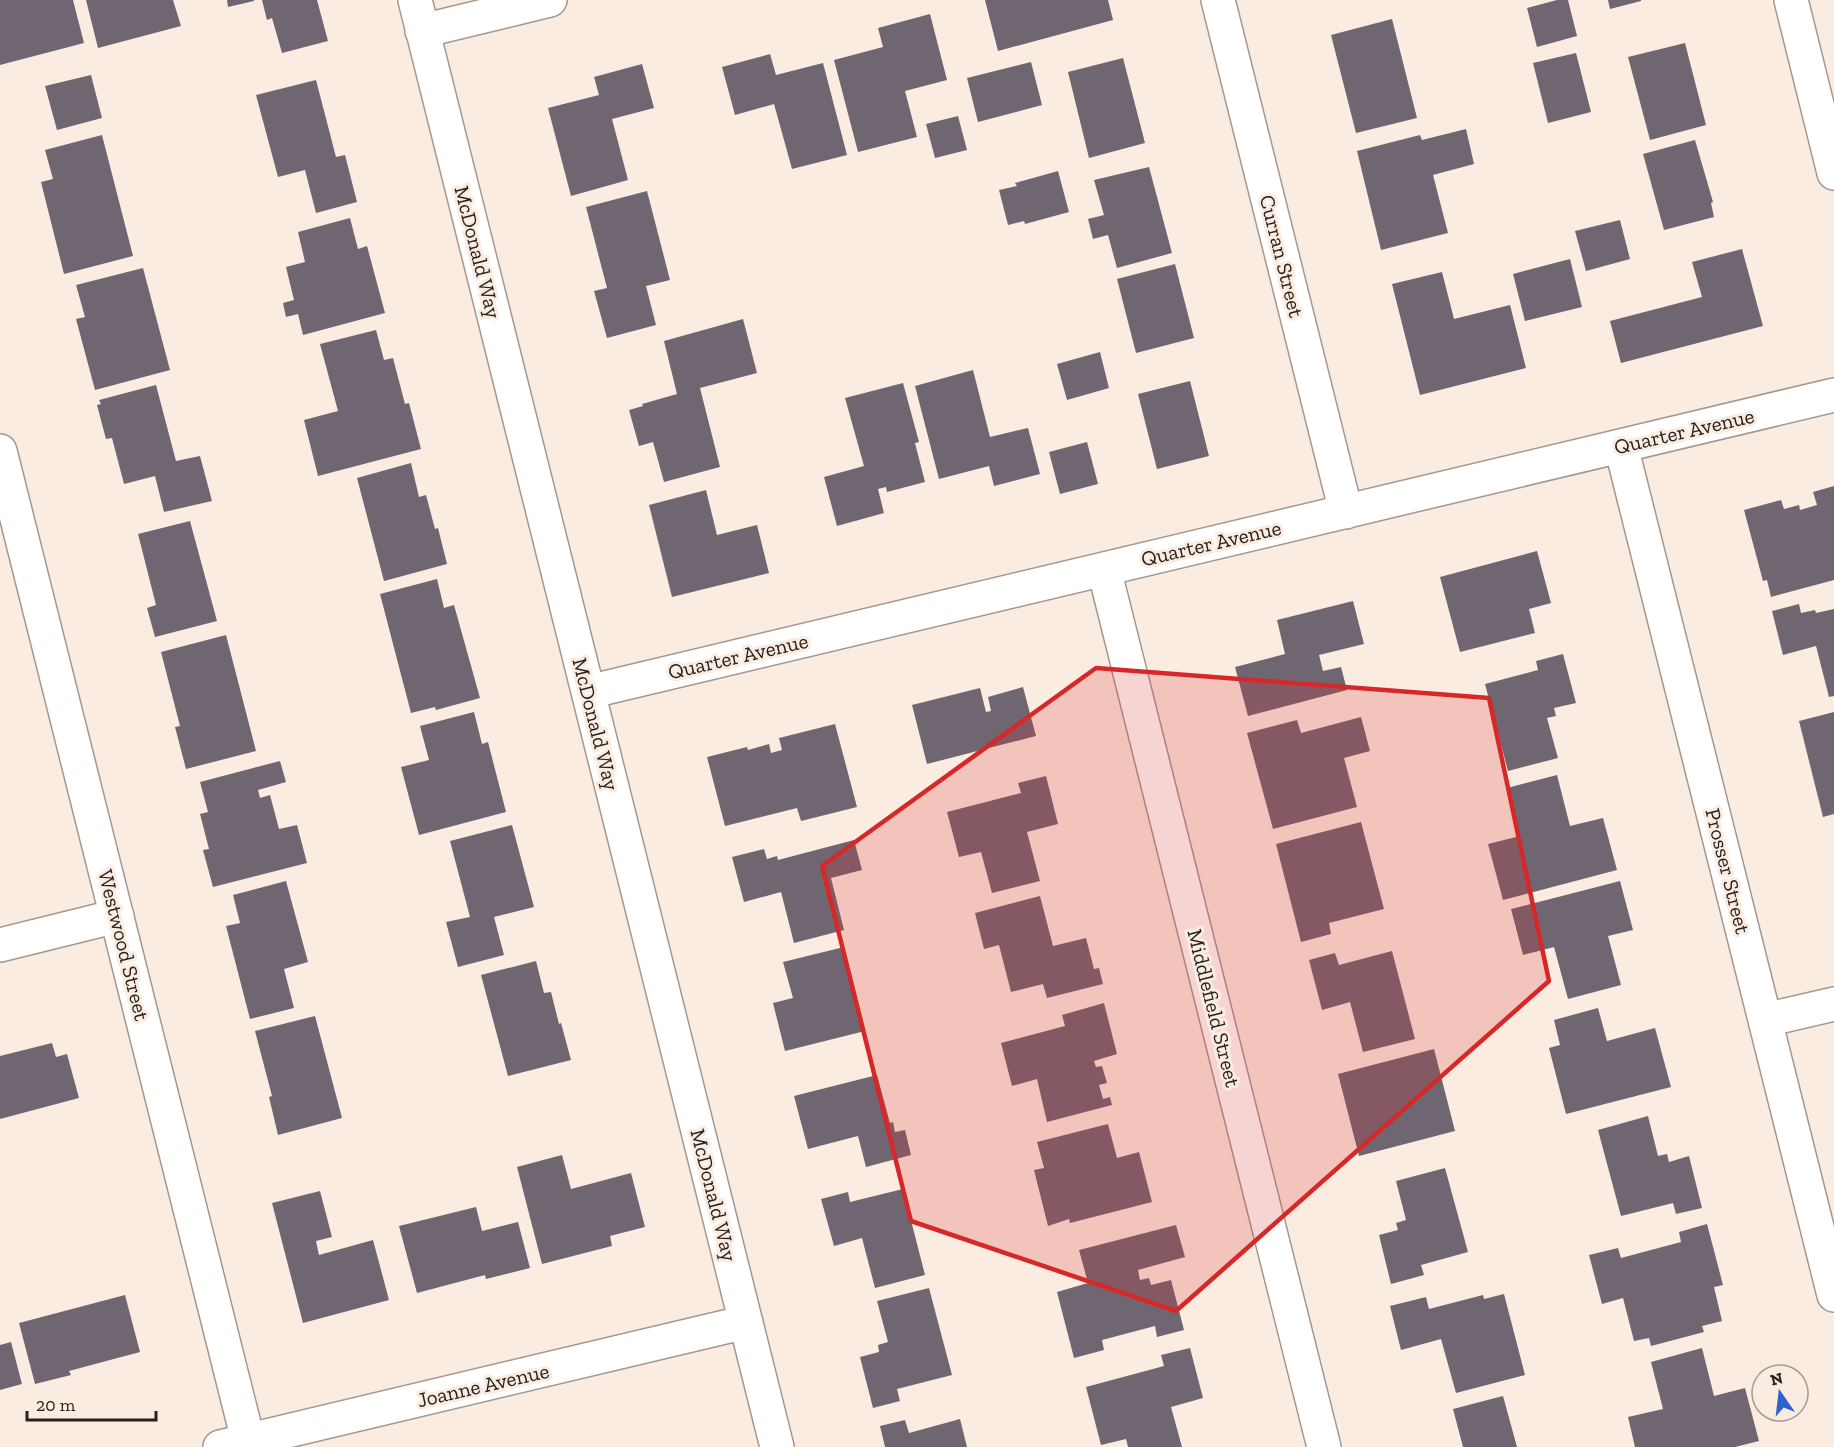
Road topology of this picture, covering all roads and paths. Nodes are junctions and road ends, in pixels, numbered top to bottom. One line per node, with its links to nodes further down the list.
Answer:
1 (415, 0): 5 (street, McDonald Way)
2 (550, 0): 5 (street)
3 (1218, 0): 10 (street, Curran Street)
4 (1791, 0): 6 (street)
5 (422, 31): 12 (street, McDonald Way)
6 (1834, 173)
7 (1834, 395): 8 (street, Quarter Avenue)
8 (1621, 446): 10 (street, Quarter Avenue); 16 (street, Prosser Street)
9 (0, 451): 13 (street, Westwood Street)
10 (1346, 512): 11 (street, Quarter Avenue)
11 (1104, 569): 12 (street, Quarter Avenue); 21 (street, Middlefield Street)
12 (588, 692): 18 (street, McDonald Way)
13 (117, 916): 14 (street); 19 (street, Westwood Street)
14 (0, 945)
15 (1834, 1004): 16 (street)
16 (1765, 1020): 17 (street, Prosser Street)
17 (1834, 1295)
18 (746, 1322): 19 (street, Joanne Avenue); 20 (street, McDonald Way)
19 (235, 1444)
20 (777, 1447)
21 (1324, 1447)

